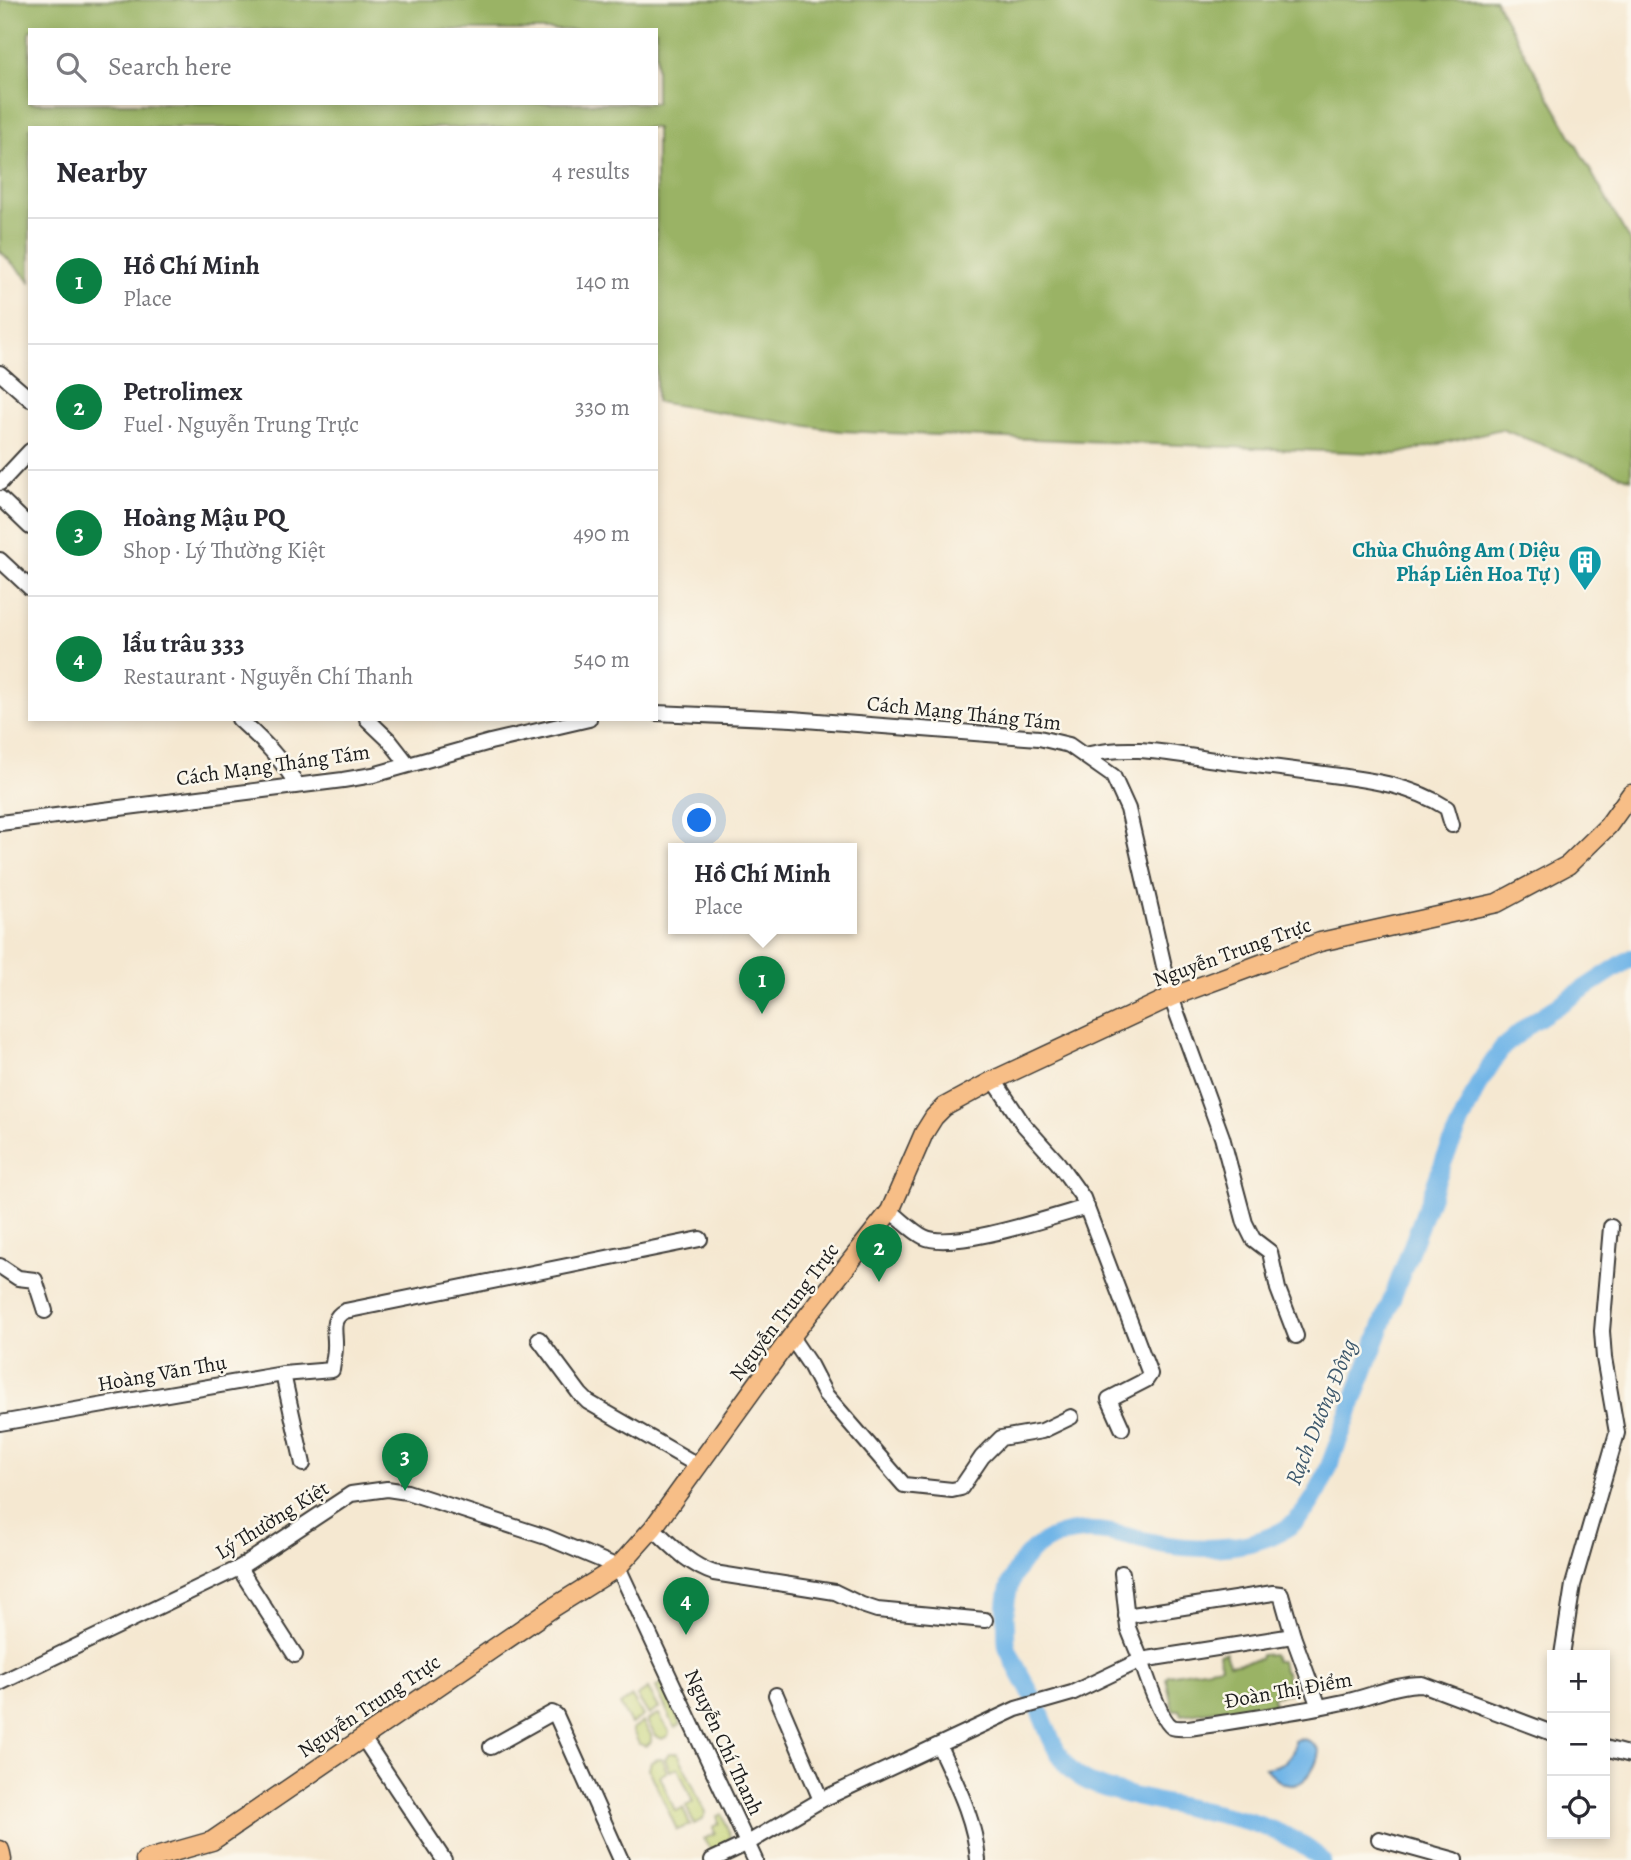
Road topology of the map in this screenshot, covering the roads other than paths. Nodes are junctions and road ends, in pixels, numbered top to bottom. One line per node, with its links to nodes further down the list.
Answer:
1 (0, 373): 2 (street)
2 (28, 397)
3 (28, 454): 4 (street)
4 (0, 483)
5 (0, 498): 6 (street)
6 (28, 525)
7 (0, 560): 8 (street)
8 (28, 586)
9 (658, 713): 13 (street, Cách Mạng Tháng Tám)
10 (242, 721): 15 (street)
11 (369, 721): 14 (street)
12 (581, 721): 14 (street, Cách Mạng Tháng Tám)
13 (1085, 755): 18 (street); 19 (street, Cách Mạng Tháng Tám)
14 (407, 763): 15 (street, Cách Mạng Tháng Tám)
15 (296, 785): 17 (street, Cách Mạng Tháng Tám)
16 (1631, 794): 19 (main road, Nguyễn Trung Trực)
17 (0, 822)
18 (1452, 825)
19 (1171, 997): 20 (main road, Nguyễn Trung Trực); 27 (street, Cách Mạng Tháng Tám)
20 (994, 1080): 21 (street); 22 (main road, Nguyễn Trung Trực)
21 (1087, 1207): 22 (street); 33 (street)
22 (890, 1211): 28 (main road, Nguyễn Trung Trực)
23 (1611, 1227): 43 (street)
24 (700, 1238): 30 (street, Hoàng Văn Thụ)
25 (0, 1266): 26 (street)
26 (46, 1311)
27 (1296, 1336)
28 (790, 1337): 31 (street); 35 (main road, Nguyễn Trung Trực)
29 (539, 1339): 35 (street)
30 (283, 1374): 32 (street, Hoàng Văn Thụ); 34 (street)
31 (1071, 1417)
32 (0, 1423)
33 (1122, 1427)
34 (303, 1464)
35 (699, 1466): 36 (main road, Nguyễn Trung Trực)
36 (653, 1528): 37 (main road, Nguyễn Trung Trực); 41 (street)
37 (618, 1567): 38 (street, Lý Thường Kiệt); 50 (main road, Nguyễn Trung Trực); 57 (street, Nguyễn Chí Thanh)
38 (239, 1568): 44 (street); 46 (street, Lý Thường Kiệt)
39 (1122, 1573): 40 (street)
40 (1126, 1616): 42 (street); 45 (street)
41 (985, 1620)
42 (1293, 1636): 45 (street); 48 (street)
43 (1563, 1650)
44 (295, 1655)
45 (1140, 1660): 48 (street, Đoàn Thị Điểm); 51 (street)
46 (0, 1683)
47 (776, 1695): 55 (street)
48 (1319, 1707): 49 (street, Đoàn Thị Điểm)
49 (1547, 1731)
50 (363, 1738): 60 (main road, Nguyễn Trung Trực); 61 (street)
51 (939, 1746): 55 (street); 65 (street)
52 (491, 1747): 62 (street)
53 (1610, 1749): 54 (street)
54 (1631, 1755)
55 (821, 1800): 57 (street)
56 (1379, 1839): 66 (street)
57 (748, 1843): 63 (street); 64 (street, Nguyễn Chí Thanh)
58 (0, 1850): 59 (main road)
59 (2, 1860)
60 (145, 1860)
61 (444, 1860)
62 (621, 1860)
63 (712, 1860)
64 (755, 1860)
65 (978, 1860)
66 (1455, 1860)

